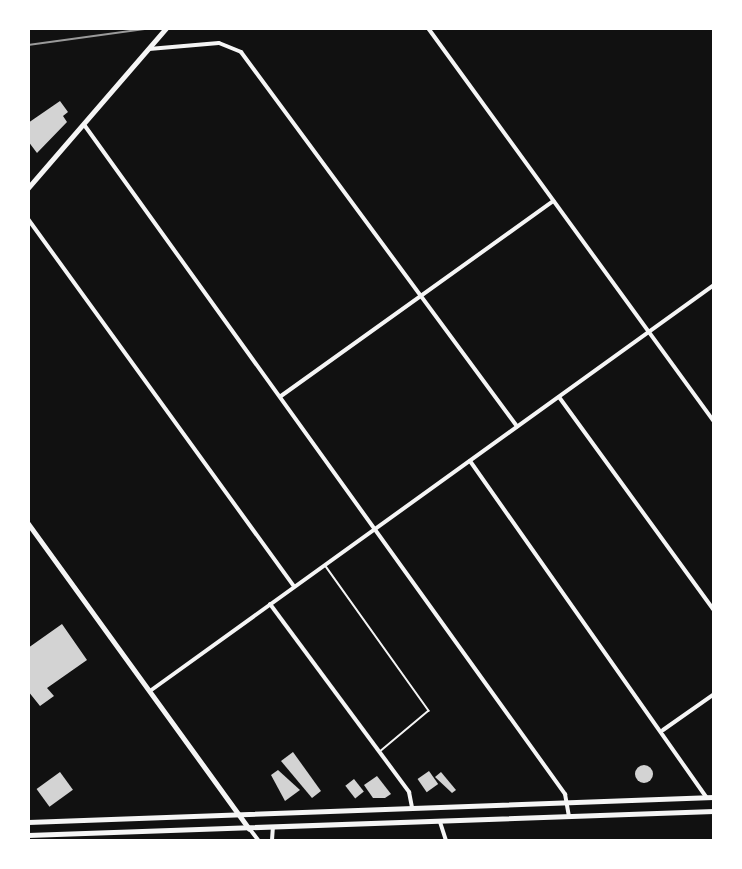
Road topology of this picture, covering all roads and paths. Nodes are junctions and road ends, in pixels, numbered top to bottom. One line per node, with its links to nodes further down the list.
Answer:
1 (166, 28): 3 (street)
2 (428, 28): 6 (street)
3 (149, 49): 4 (street); 9 (street)
4 (85, 126): 5 (street); 11 (street)
5 (28, 188)
6 (553, 201): 9 (street); 10 (street)
7 (28, 219): 19 (street)
8 (714, 285): 10 (street)
9 (421, 295): 11 (street); 14 (street)
10 (648, 332): 12 (street); 13 (street)
11 (281, 396): 17 (street)
12 (559, 397): 14 (street); 21 (street)
13 (714, 421)
14 (517, 426): 15 (street)
15 (470, 461): 17 (street); 24 (street)
16 (28, 523): 22 (street)
17 (375, 528): 18 (street); 28 (street)
18 (325, 564): 19 (street); 25 (lane)
19 (294, 586): 20 (street)
20 (270, 604): 22 (street); 25 (street)
21 (714, 610)
22 (150, 691): 31 (street)
23 (714, 694): 24 (street)
24 (663, 730): 26 (street)
25 (380, 752): 29 (street)
26 (706, 797): 27 (main road); 28 (main road)
27 (714, 797)
28 (567, 802): 29 (main road); 32 (street)
29 (412, 808): 31 (main road)
30 (714, 811): 32 (main road)
31 (239, 814): 33 (main road); 36 (street)
32 (569, 816): 34 (main road)
33 (28, 822)
34 (440, 822): 35 (main road); 40 (street)
35 (273, 827): 36 (main road); 39 (street)
36 (249, 828): 37 (main road); 38 (street)
37 (28, 835)
38 (258, 840)
39 (272, 840)
40 (446, 840)

